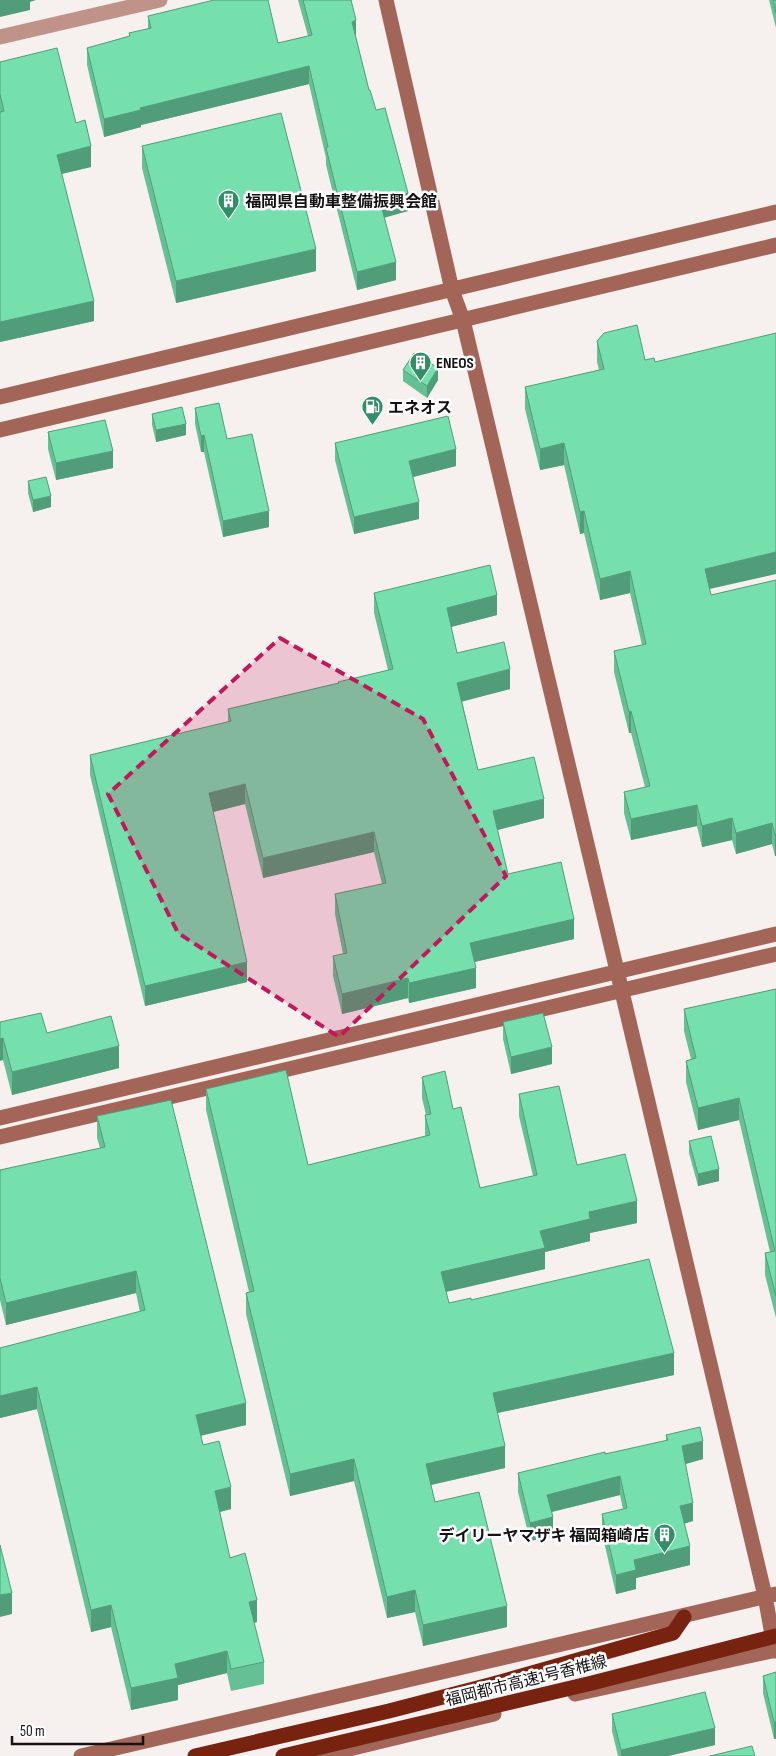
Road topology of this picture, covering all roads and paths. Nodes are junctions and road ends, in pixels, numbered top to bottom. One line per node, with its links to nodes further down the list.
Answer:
1 (160, 0): 3 (street)
2 (386, 0): 6 (street)
3 (0, 37)
4 (776, 212): 6 (street)
5 (776, 245): 7 (street)
6 (452, 290): 7 (street); 8 (street)
7 (463, 320): 9 (street); 12 (street)
8 (0, 397)
9 (0, 430)
10 (776, 934): 12 (street)
11 (776, 954): 13 (street)
12 (617, 972): 13 (street); 14 (street)
13 (620, 990): 15 (street); 16 (street)
14 (0, 1118)
15 (0, 1137)
16 (770, 1595): 17 (street); 18 (street)
17 (684, 1616): 19 (street); 20 (highway)
18 (776, 1645): 21 (highway, 福岡都市高速1号香椎線); 22 (highway, 福岡都市高速1号香椎線)
19 (81, 1756)
20 (195, 1756)
21 (283, 1756)
22 (318, 1756)

